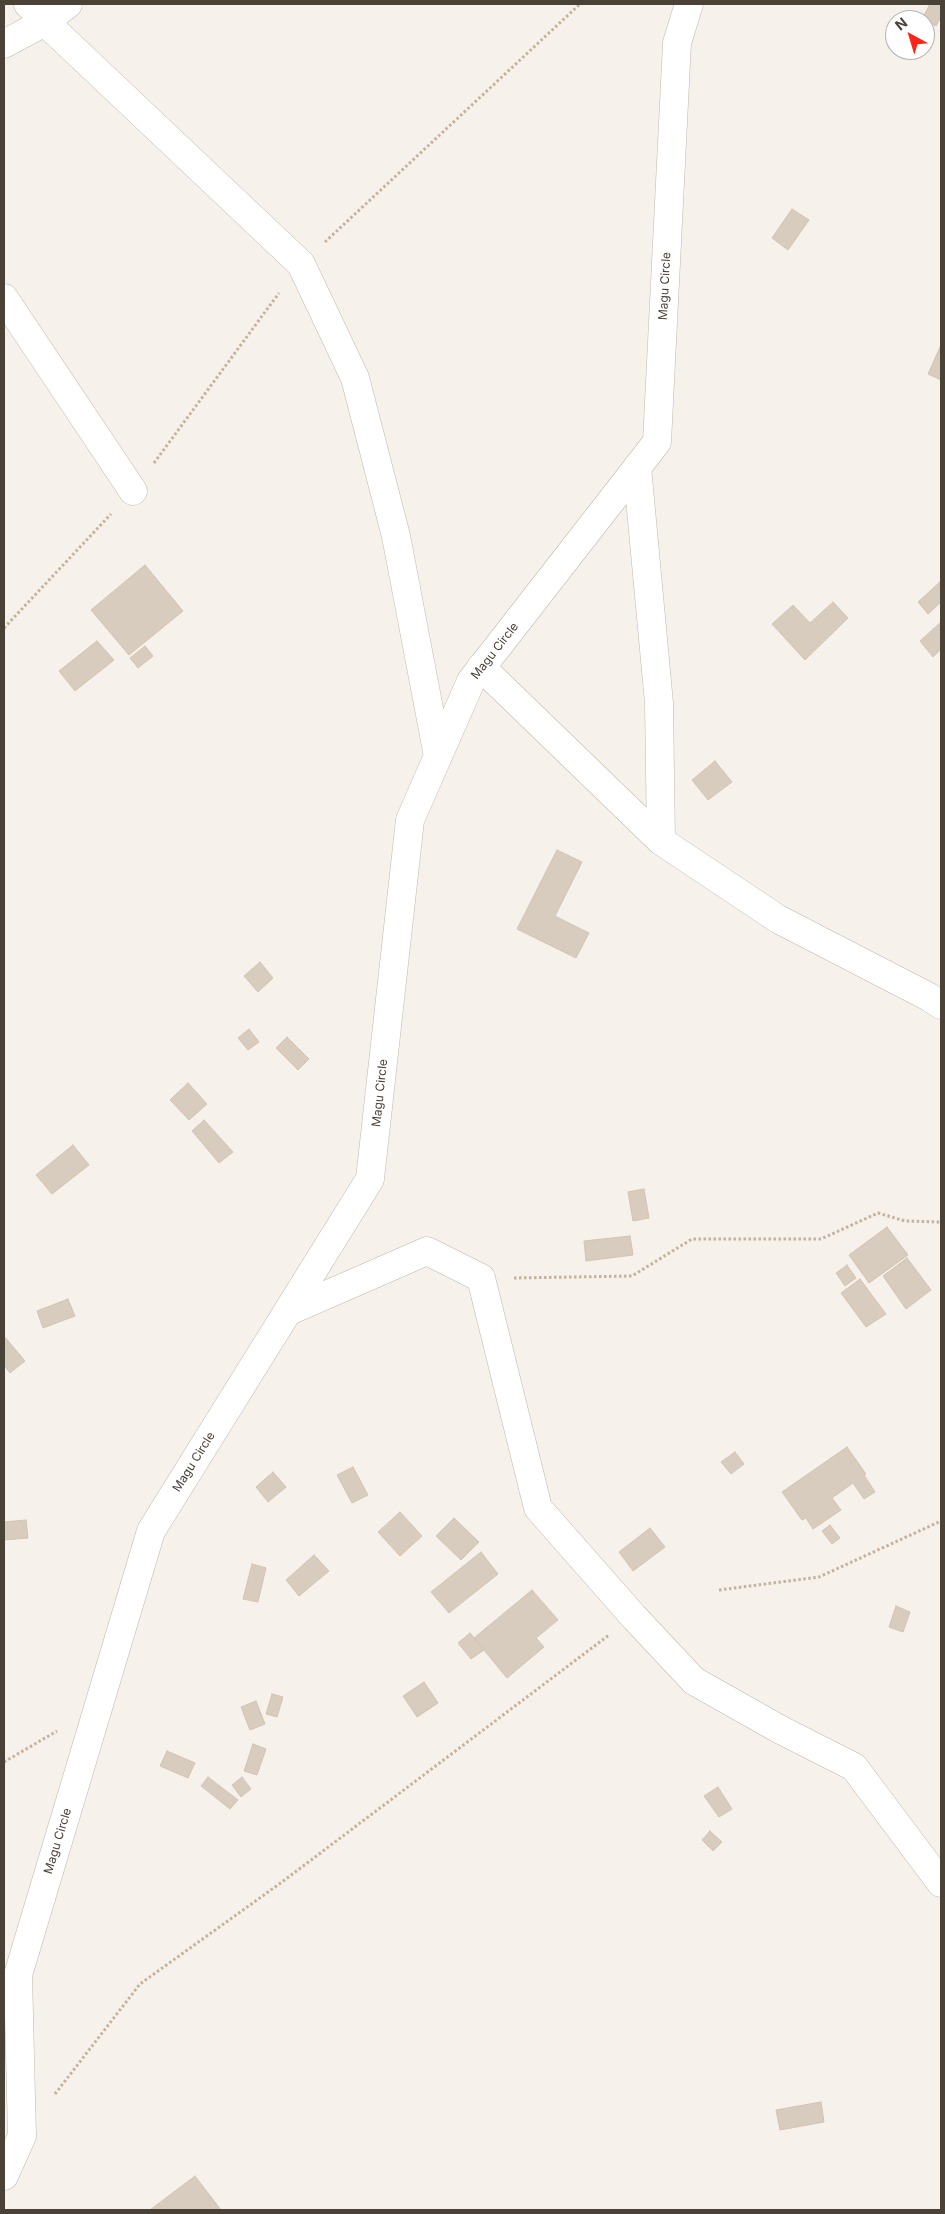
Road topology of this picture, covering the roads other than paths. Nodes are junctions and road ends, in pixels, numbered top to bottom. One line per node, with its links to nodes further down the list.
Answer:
1 (68, 4): 3 (street)
2 (689, 4): 6 (street, Magu Circle)
3 (37, 13): 4 (street); 9 (street)
4 (4, 44)
5 (4, 298): 7 (street)
6 (637, 467): 8 (street, Magu Circle); 10 (street)
7 (133, 491)
8 (482, 667): 9 (street, Magu Circle); 10 (street)
9 (438, 756): 12 (street, Magu Circle)
10 (661, 841): 11 (street)
11 (941, 1005)
12 (287, 1312): 13 (street); 14 (street, Magu Circle)
13 (941, 1883)
14 (4, 2176)

